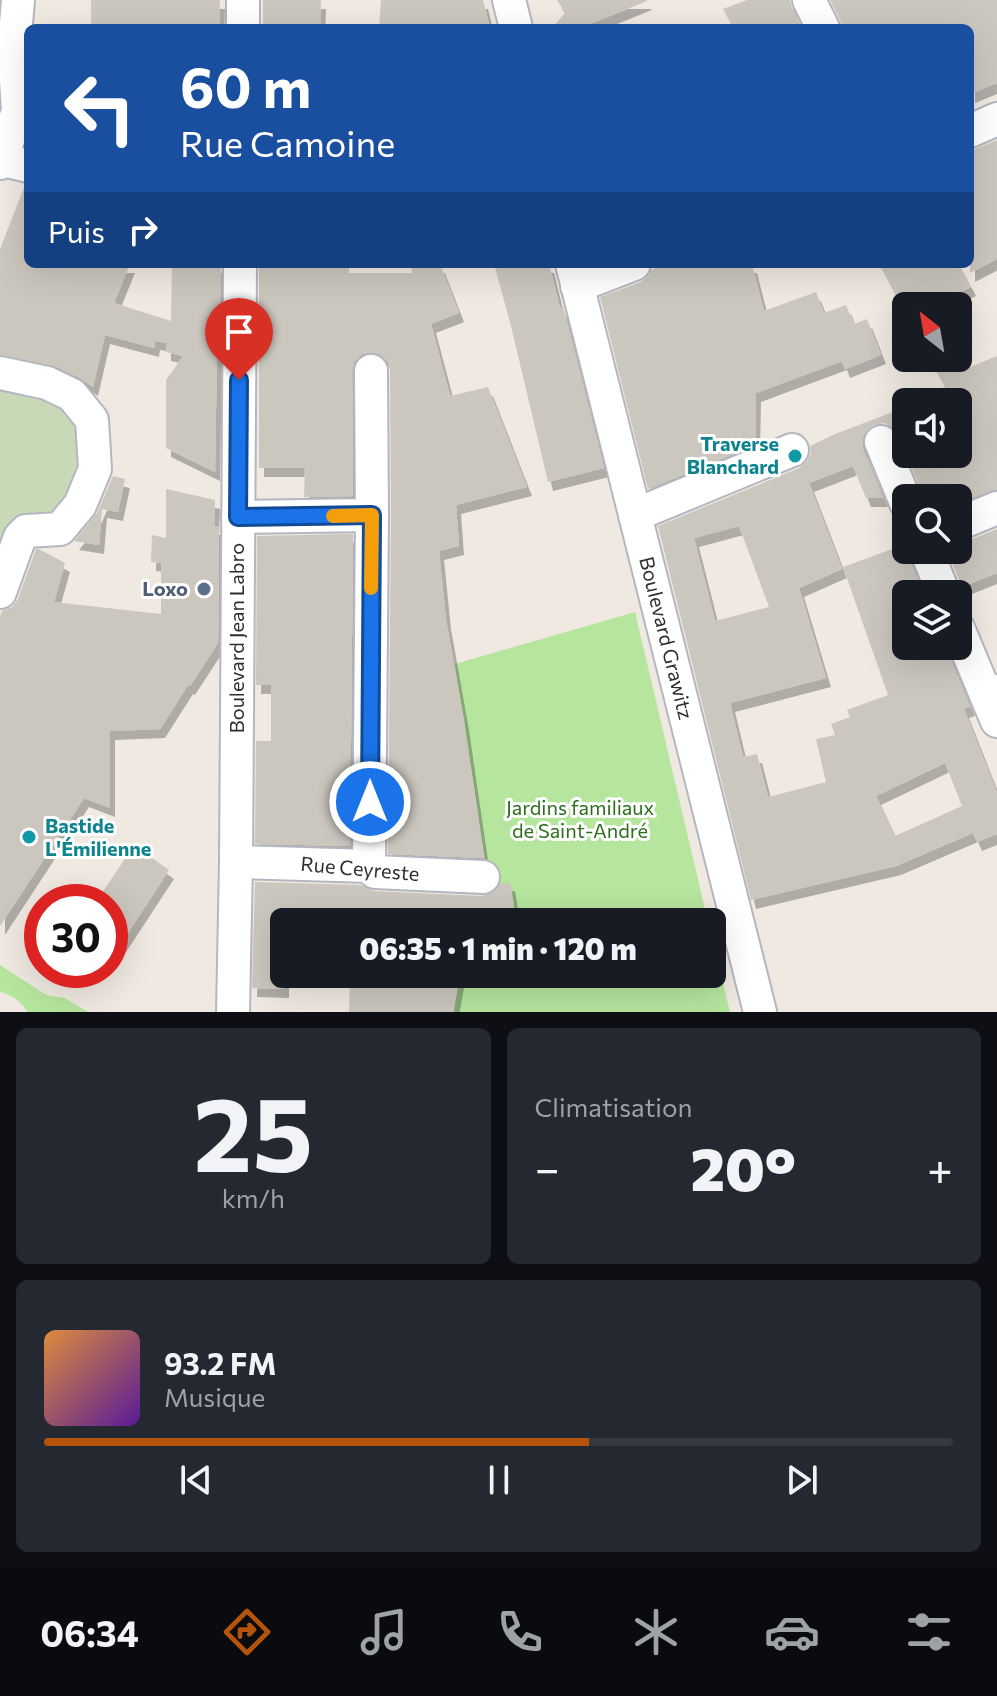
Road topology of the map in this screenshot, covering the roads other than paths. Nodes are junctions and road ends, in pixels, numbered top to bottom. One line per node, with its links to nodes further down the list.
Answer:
1 (18, 0): 10 (street)
2 (243, 0): 5 (street)
3 (509, 0): 6 (street)
4 (809, 0): 7 (street)
5 (243, 24)
6 (515, 24)
7 (821, 24)
8 (997, 119): 9 (street)
9 (974, 129)
10 (7, 162)
11 (240, 268): 22 (street, Boulevard Jean Labro)
12 (613, 268): 13 (street)
13 (575, 275): 21 (street, Boulevard Grawitz)
14 (371, 371): 20 (street)
15 (0, 373): 24 (street)
16 (881, 442): 18 (street)
17 (792, 450): 21 (street)
18 (898, 484)
19 (997, 508): 23 (street)
20 (372, 515): 22 (street); 28 (street)
21 (635, 515): 31 (street, Boulevard Grawitz)
22 (238, 517): 27 (street, Boulevard Jean Labro)
23 (972, 518)
24 (0, 592)
25 (972, 658): 26 (street)
26 (993, 702)
27 (236, 862): 28 (street, Rue Ceyreste); 30 (street, Boulevard Jean Labro)
28 (369, 866): 29 (street, Rue Ceyreste)
29 (483, 877)
30 (233, 1012)
31 (760, 1012)

